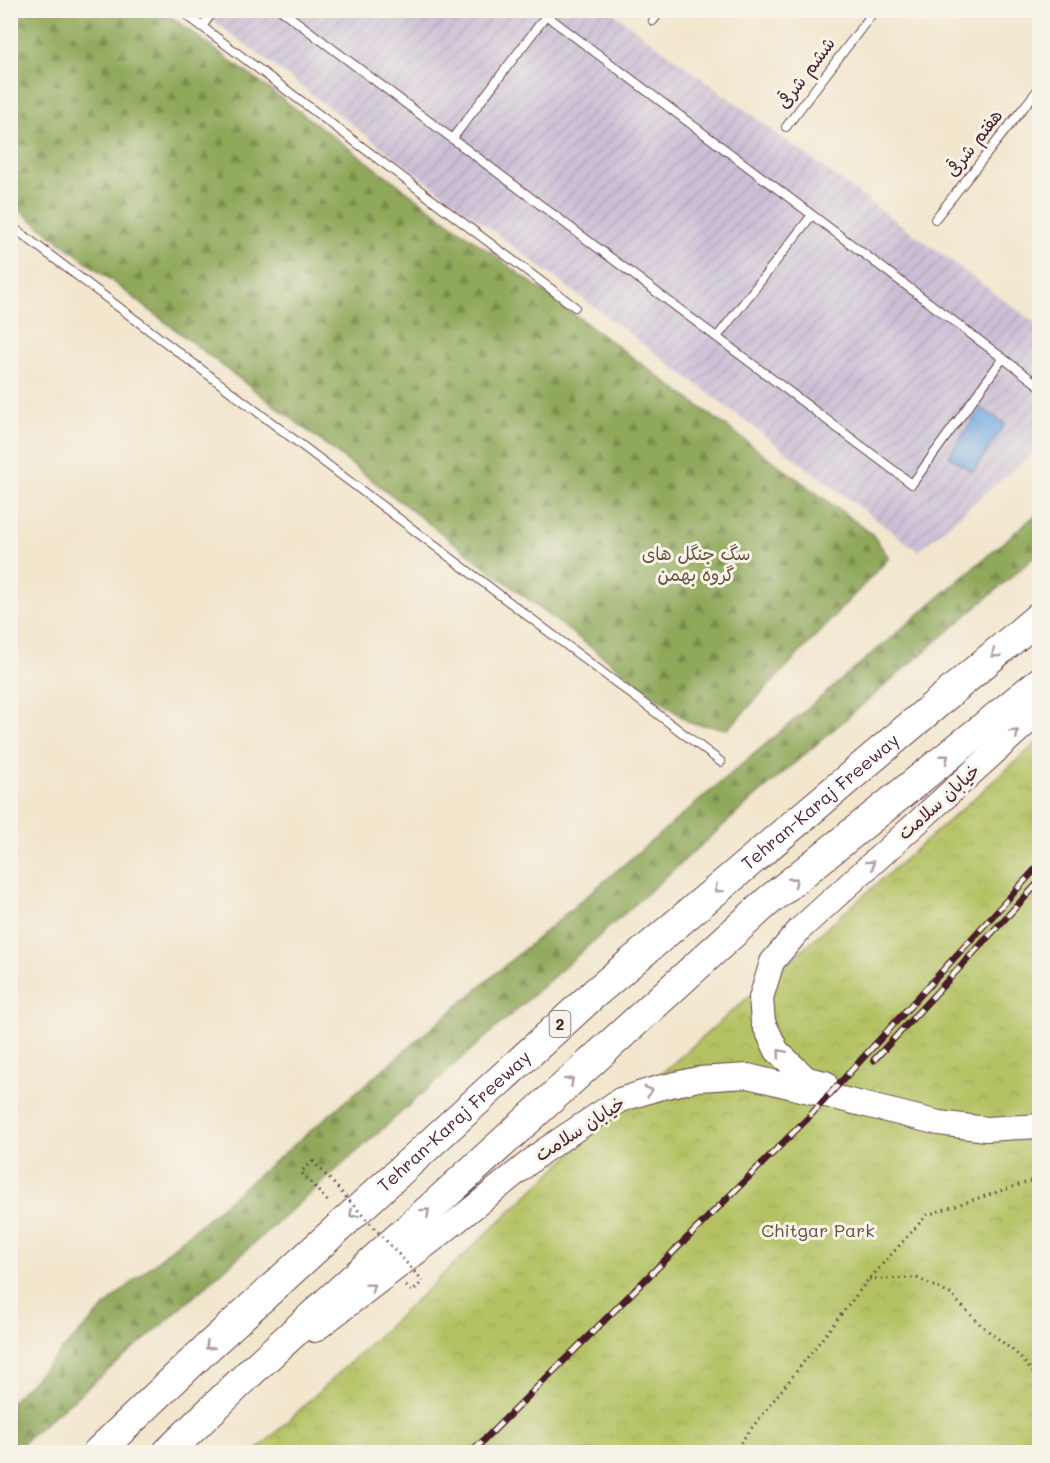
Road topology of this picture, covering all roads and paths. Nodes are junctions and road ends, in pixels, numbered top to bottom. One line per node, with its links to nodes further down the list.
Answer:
1 (180, 10): 10 (lane)
2 (214, 10): 10 (lane)
3 (281, 10): 13 (lane)
4 (661, 10): 9 (lane)
5 (875, 10): 12 (lane, ششم شرقی)
6 (1032, 10): 8 (lane)
7 (542, 13): 13 (lane); 14 (lane)
8 (1040, 16)
9 (653, 21)
10 (202, 27): 17 (lane)
11 (1040, 87): 15 (lane, هفتم شرقی)
12 (786, 127)
13 (452, 139): 18 (lane)
14 (812, 215): 18 (lane); 19 (lane)
15 (935, 219)
16 (10, 225): 24 (lane)
17 (575, 307)
18 (717, 337): 19 (lane)
19 (1003, 358): 20 (lane)
20 (1040, 386)
21 (1040, 616): 28 (highway, Tehran-Karaj Freeway / 2, one-way to 28)
22 (1040, 682): 31 (highway, one-way to 22)
23 (1040, 711): 25 (main road, خیابان سلامت, one-way to 23)
24 (721, 762)
25 (1040, 1115)
26 (1040, 1126): 31 (main road, خیابان سلامت, one-way to 26)
27 (1040, 1178): 29 (path)
28 (345, 1221): 30 (path, bridge); 33 (highway, Tehran-Karaj Freeway / 2, one-way to 33)
29 (869, 1279): 32 (path); 35 (path)
30 (412, 1292)
31 (254, 1369): 34 (highway)
32 (1040, 1380)
33 (98, 1452)
34 (168, 1452)
35 (733, 1452)

